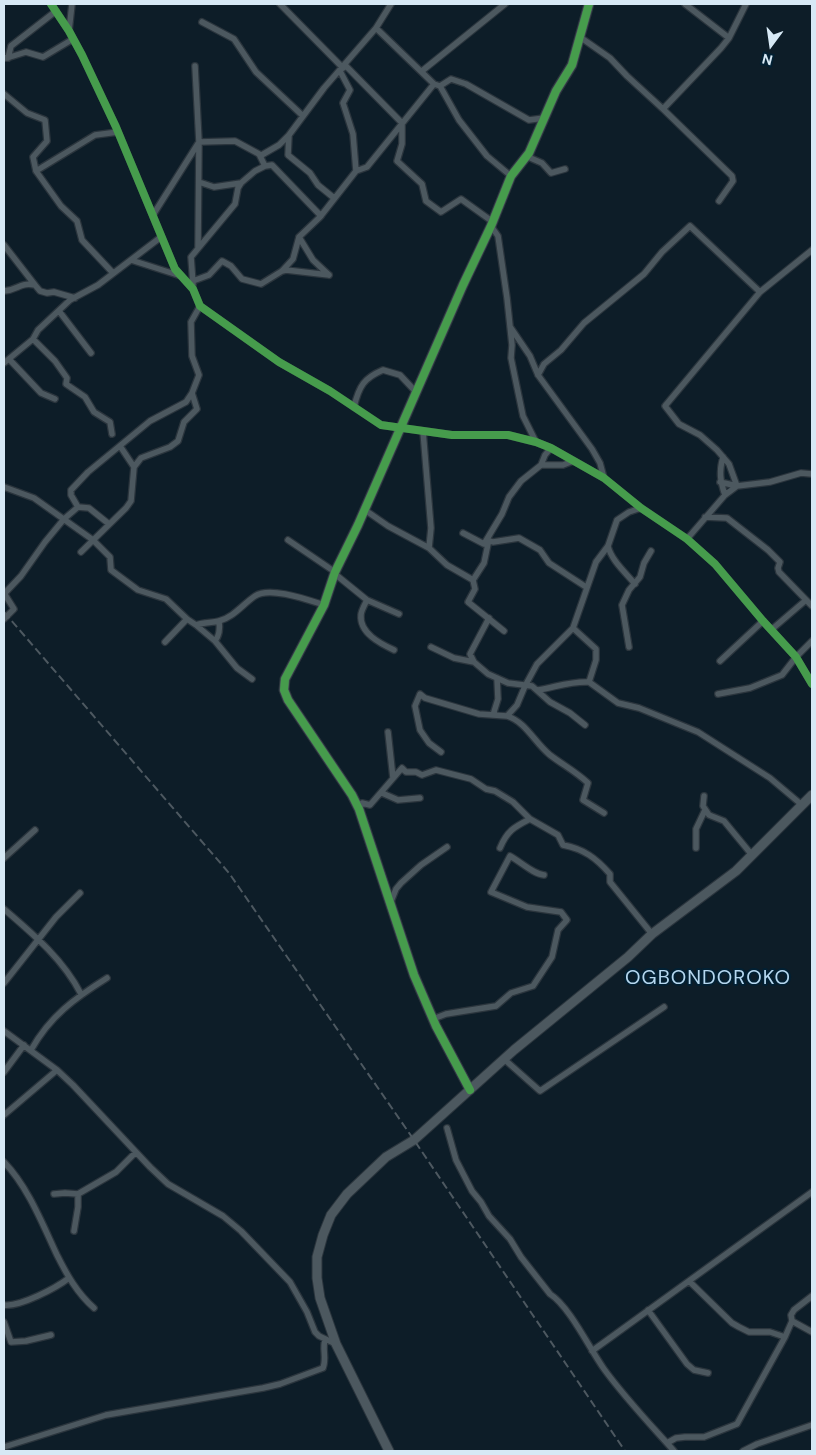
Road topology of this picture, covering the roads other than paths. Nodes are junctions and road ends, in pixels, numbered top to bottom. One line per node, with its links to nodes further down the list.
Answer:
1 (51, 4): 9 (street)
2 (72, 4): 12 (street)
3 (280, 4): 18 (street)
4 (505, 4): 19 (street)
5 (588, 4): 13 (street)
6 (685, 4): 14 (street)
7 (746, 4): 14 (street)
8 (387, 5): 11 (street)
9 (56, 11): 12 (street); 16 (street)
10 (202, 22): 23 (street)
11 (376, 28): 18 (street); 19 (street)
12 (69, 31): 15 (street)
13 (580, 37): 22 (street); 24 (street)
14 (729, 38): 22 (street)
15 (73, 39): 16 (street); 26 (street)
16 (6, 58)
17 (195, 66): 28 (street)
18 (342, 68): 23 (street); 25 (street); 34 (street)
19 (422, 71): 20 (street)
20 (437, 85): 24 (street); 25 (street); 35 (street)
21 (4, 94): 33 (street)
22 (663, 109): 39 (street)
23 (303, 116): 27 (street)
24 (544, 118): 30 (street)
25 (402, 123): 34 (street); 42 (street)
26 (118, 132): 33 (street); 40 (street)
27 (289, 134): 29 (street); 38 (street)
28 (198, 142): 29 (street); 36 (street); 40 (street)
29 (260, 156): 31 (street)
30 (526, 156): 32 (street); 35 (street)
31 (265, 166): 37 (street); 41 (street)
32 (565, 169)
33 (36, 171): 50 (street)
34 (356, 171): 38 (street)
35 (511, 176): 42 (street)
36 (199, 182): 37 (street); 46 (street)
37 (241, 183): 46 (street)
38 (334, 198): 41 (street)
39 (718, 201)
40 (153, 215): 43 (street)
41 (321, 216): 44 (street)
42 (492, 224): 60 (street); 65 (street)
43 (161, 237): 48 (street); 51 (street)
44 (299, 238): 49 (street); 49 (street)
45 (4, 244): 53 (street)
46 (198, 247): 52 (street)
47 (812, 250): 56 (street)
48 (131, 260): 50 (street); 51 (street)
49 (282, 271): 52 (street)
50 (113, 273): 57 (street)
51 (183, 277): 54 (street)
52 (193, 281): 54 (street)
53 (35, 285): 55 (street); 57 (street)
54 (193, 289): 58 (street)
55 (4, 291)
56 (760, 292): 64 (street); 75 (street)
57 (75, 298): 59 (street)
58 (200, 306): 66 (street); 68 (street)
59 (59, 310): 61 (street); 62 (street)
60 (510, 327): 64 (street); 72 (street)
61 (33, 339): 63 (street); 71 (street)
62 (91, 353)
63 (6, 361): 67 (street)
64 (538, 375): 80 (street)
65 (416, 392): 68 (street); 69 (street)
66 (192, 393): 73 (street); 78 (street)
67 (55, 398)
68 (354, 407): 69 (street)
69 (400, 428): 70 (street); 87 (street)
70 (423, 431): 72 (street); 97 (street)
71 (112, 434)
72 (536, 442): 74 (street)
73 (120, 446): 78 (street); 85 (street)
74 (551, 448): 76 (street); 77 (street)
75 (723, 457): 81 (street); 82 (street)
76 (573, 461): 77 (street); 80 (street)
77 (541, 465): 95 (street)
78 (134, 467): 90 (street)
79 (812, 474): 82 (street)
80 (604, 478): 86 (street)
81 (720, 482): 82 (street); 84 (street)
82 (737, 486): 84 (street)
83 (4, 487): 89 (street)
84 (725, 495): 88 (street)
85 (78, 507): 89 (street); 90 (street)
86 (641, 508): 92 (street); 96 (street)
87 (365, 510): 97 (street); 100 (street)
88 (705, 517): 92 (street); 106 (street)
89 (64, 519): 93 (street); 104 (street)
90 (109, 524): 93 (street)
91 (463, 533): 95 (street)
92 (687, 539): 114 (street)
93 (93, 540): 99 (street); 112 (street)
94 (288, 540): 100 (street)
95 (486, 542): 101 (street); 103 (street)
96 (608, 546): 102 (street); 103 (street)
97 (429, 548): 101 (street)
98 (651, 551): 102 (street)
99 (81, 552)
100 (335, 573): 105 (street); 107 (street)
101 (473, 580): 110 (street)
102 (635, 584): 123 (street)
103 (586, 587): 116 (street)
104 (4, 594): 111 (street)
105 (367, 600): 109 (street); 124 (street)
106 (806, 600): 108 (street); 118 (street)
107 (324, 604): 113 (street); 146 (street)
108 (812, 606)
109 (399, 614)
110 (489, 618): 117 (street); 127 (street)
111 (4, 619)
112 (187, 619): 115 (street); 121 (street)
113 (219, 621): 115 (street); 119 (street)
114 (763, 621): 118 (street); 126 (street)
115 (196, 625): 119 (street)
116 (573, 628): 130 (street); 132 (street)
117 (504, 630)
118 (771, 630): 125 (street)
119 (215, 641): 129 (street)
120 (812, 641): 125 (street)
121 (164, 642)
122 (432, 647): 127 (street)
123 (629, 647)
124 (394, 650)
125 (796, 657): 131 (street); 134 (street)
126 (720, 661)
127 (474, 662): 128 (street)
128 (497, 678): 132 (street); 135 (street)
129 (252, 679)
130 (589, 682): 133 (street); 145 (street)
131 (812, 684)
132 (525, 686): 133 (street); 136 (street)
133 (538, 690): 137 (street)
134 (718, 694)
135 (493, 715): 136 (street); 139 (street)
136 (507, 716): 148 (street)
137 (585, 725)
138 (388, 732): 140 (street)
139 (441, 752)
140 (393, 778): 141 (street); 149 (street)
141 (382, 794): 144 (street); 146 (street)
142 (812, 795): 145 (street)
143 (704, 796): 147 (street)
144 (420, 798)
145 (802, 805): 154 (street)
146 (359, 809): 158 (street)
147 (705, 810): 153 (street); 154 (street)
148 (604, 813)
149 (530, 819): 152 (street); 160 (street)
150 (35, 830): 155 (street)
151 (447, 846): 158 (street)
152 (500, 848)
153 (696, 848)
154 (752, 855): 160 (street)
155 (4, 858)
156 (544, 875): 166 (street)
157 (80, 893): 161 (street)
158 (390, 904): 166 (street)
159 (4, 908): 161 (street)
160 (652, 934): 170 (street)
161 (38, 939): 163 (street); 164 (street)
162 (108, 978): 164 (street)
163 (4, 983)
164 (81, 994): 169 (street)
165 (664, 1007): 170 (street)
166 (433, 1020): 173 (street)
167 (4, 1030): 168 (street)
168 (24, 1045): 169 (street); 172 (street)
169 (31, 1050): 171 (street)
170 (504, 1059): 173 (street)
171 (57, 1070): 174 (street); 176 (street)
172 (4, 1072)
173 (470, 1090): 194 (street)
174 (4, 1115)
175 (447, 1128): 195 (street)
176 (136, 1152): 180 (street); 193 (street)
177 (4, 1162): 182 (street)
178 (812, 1192): 183 (street)
179 (54, 1194): 180 (street)
180 (78, 1194): 181 (street)
181 (74, 1231)
182 (69, 1278): 185 (street); 186 (street)
183 (689, 1281): 187 (street); 192 (street)
184 (812, 1296): 188 (street)
185 (4, 1305)
186 (94, 1308)
187 (648, 1310): 195 (street); 196 (street)
188 (792, 1320): 190 (street); 192 (street)
189 (4, 1322): 191 (street)
190 (812, 1332)
191 (51, 1335)
192 (785, 1337): 198 (street)
193 (324, 1339): 194 (street); 199 (street)
194 (336, 1344): 200 (street)
195 (592, 1350): 198 (street)
196 (708, 1374)
197 (812, 1425): 202 (street)
198 (667, 1443): 201 (street)
199 (4, 1447)
200 (389, 1451)
201 (674, 1451)
202 (743, 1451)

